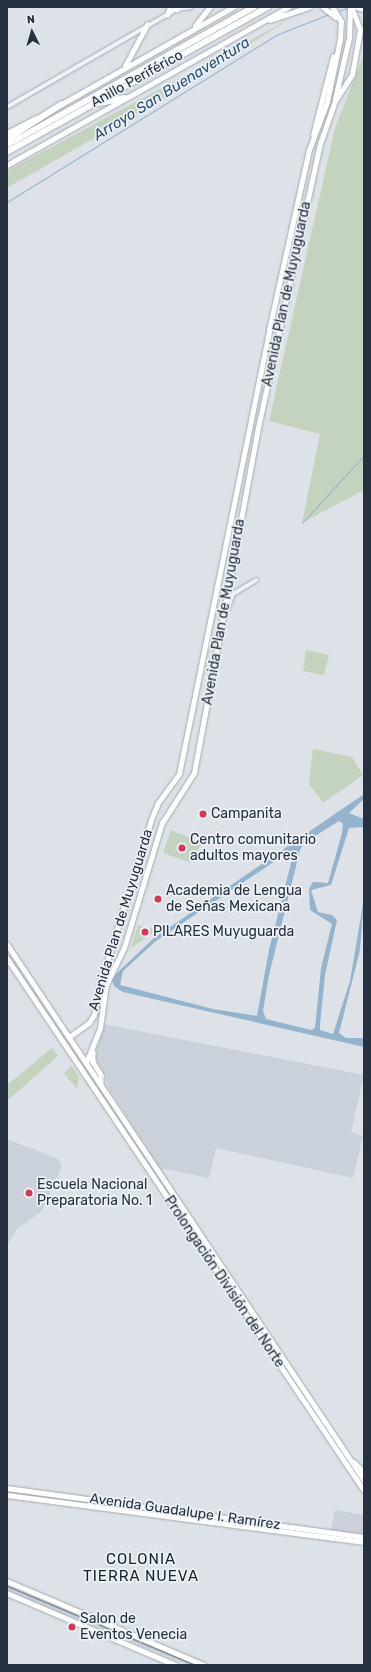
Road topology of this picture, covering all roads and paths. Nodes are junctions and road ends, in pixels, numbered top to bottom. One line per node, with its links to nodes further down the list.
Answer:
1 (170, 7): 15 (main road)
2 (191, 7): 13 (street)
3 (210, 7): 18 (main road)
4 (233, 7): 18 (main road)
5 (254, 7): 28 (highway, Anillo Periférico)
6 (268, 7): 22 (highway, Anillo Periférico)
7 (289, 7): 16 (main road)
8 (308, 7): 16 (main road)
9 (323, 7): 27 (main road)
10 (332, 7): 27 (main road)
11 (350, 7): 21 (main road); 21 (main road)
12 (357, 7): 14 (main road)
13 (177, 8): 15 (street)
14 (364, 9)
15 (167, 14): 17 (street)
16 (264, 21): 20 (main road)
17 (147, 25): 19 (main road); 24 (street)
18 (184, 34): 19 (main road)
19 (124, 67): 23 (main road)
20 (125, 98): 22 (highway); 30 (main road)
21 (335, 101): 32 (main road, Avenida Plan de Muyuguarda)
22 (94, 103): 29 (highway, Anillo Periférico)
23 (62, 104): 25 (main road); 26 (highway)
24 (7, 107)
25 (7, 133)
26 (7, 139)
27 (312, 142): 35 (main road, Avenida Plan de Muyuguarda)
28 (7, 144)
29 (7, 152)
30 (7, 165)
31 (256, 580): 32 (street)
32 (225, 615): 37 (main road, Avenida Plan de Muyuguarda)
33 (7, 944): 35 (main road, Prolongación División del Norte)
34 (7, 958): 36 (main road, Prolongación División del Norte)
35 (68, 1038): 36 (street); 38 (main road, Prolongación División del Norte)
36 (62, 1041): 39 (main road, Prolongación División del Norte)
37 (94, 1047): 38 (main road, Avenida Plan de Muyuguarda); 40 (main road)
38 (86, 1063): 39 (street); 40 (main road, Prolongación División del Norte)
39 (84, 1074): 42 (main road, Prolongación División del Norte)
40 (101, 1085): 41 (main road, Prolongación División del Norte)
41 (132, 1130): 42 (main road); 44 (main road, Prolongación División del Norte)
42 (124, 1133): 43 (main road, Prolongación División del Norte)
43 (314, 1416): 45 (main road); 50 (main road, Prolongación División del Norte)
44 (350, 1460): 45 (main road, Prolongación División del Norte); 46 (main road)
45 (356, 1468): 47 (main road); 48 (main road, Prolongación División del Norte)
46 (364, 1472)
47 (364, 1476)
48 (364, 1480)
49 (7, 1488): 52 (main road, Avenida Guadalupe I. Ramírez)
50 (364, 1490)
51 (7, 1495): 53 (main road, Avenida Guadalupe I. Ramírez)
52 (364, 1537)
53 (364, 1542)
54 (7, 1581): 57 (main road)
55 (7, 1594): 56 (main road)
56 (176, 1665)
57 (204, 1665)

